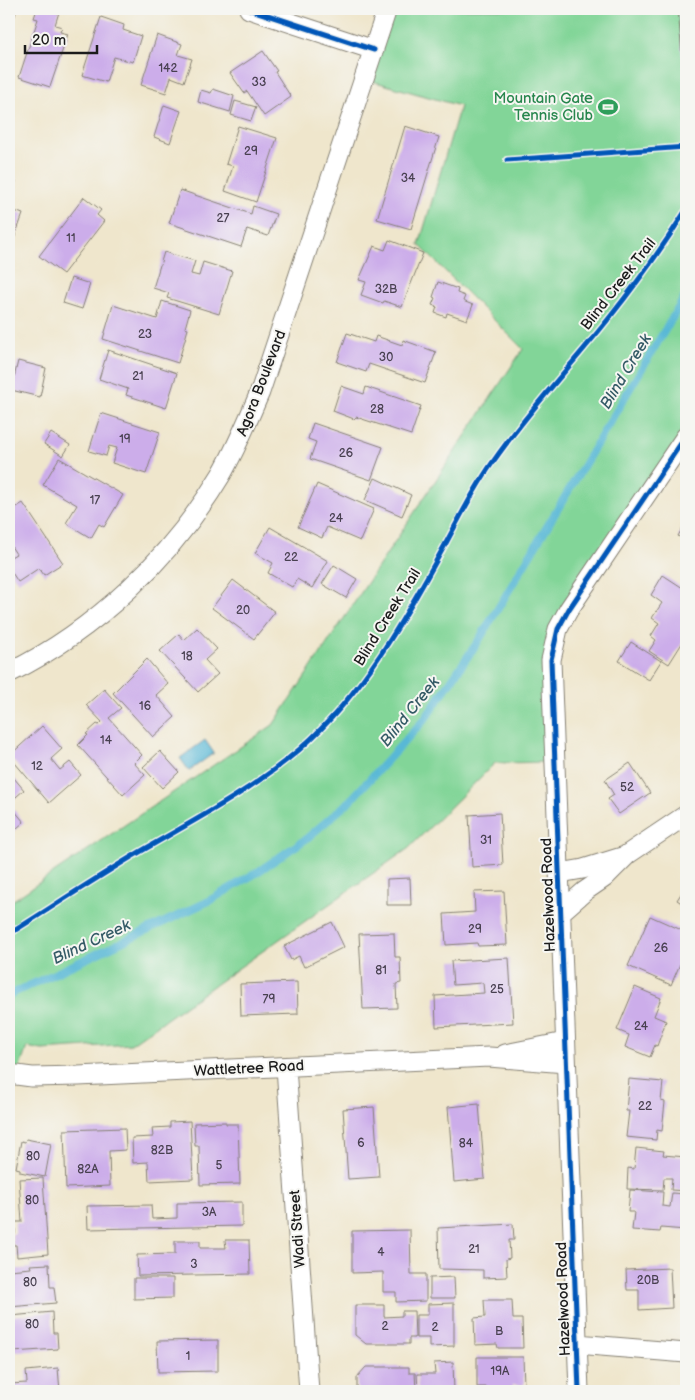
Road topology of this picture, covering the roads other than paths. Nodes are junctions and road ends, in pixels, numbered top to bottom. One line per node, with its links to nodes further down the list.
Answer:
1 (249, 9): 3 (street)
2 (387, 9): 3 (street, Agora Boulevard)
3 (374, 50): 5 (street, Agora Boulevard)
4 (686, 436): 8 (street, Hazelwood Road)
5 (9, 672)
6 (686, 815): 7 (street)
7 (628, 854): 8 (street); 9 (street)
8 (560, 873): 9 (street, Hazelwood Road)
9 (561, 912): 10 (street, Hazelwood Road)
10 (565, 1042): 11 (street, Wattletree Road); 12 (street, Hazelwood Road)
11 (490, 1057): 12 (street, Wattletree Road); 13 (street, Wattletree Road)
12 (566, 1063): 15 (street, Hazelwood Road)
13 (286, 1067): 14 (street, Wattletree Road); 17 (street, Wadi Street)
14 (9, 1074)
15 (577, 1344): 16 (street); 18 (street, Hazelwood Road)
16 (686, 1353)
17 (309, 1391)
18 (579, 1391)

